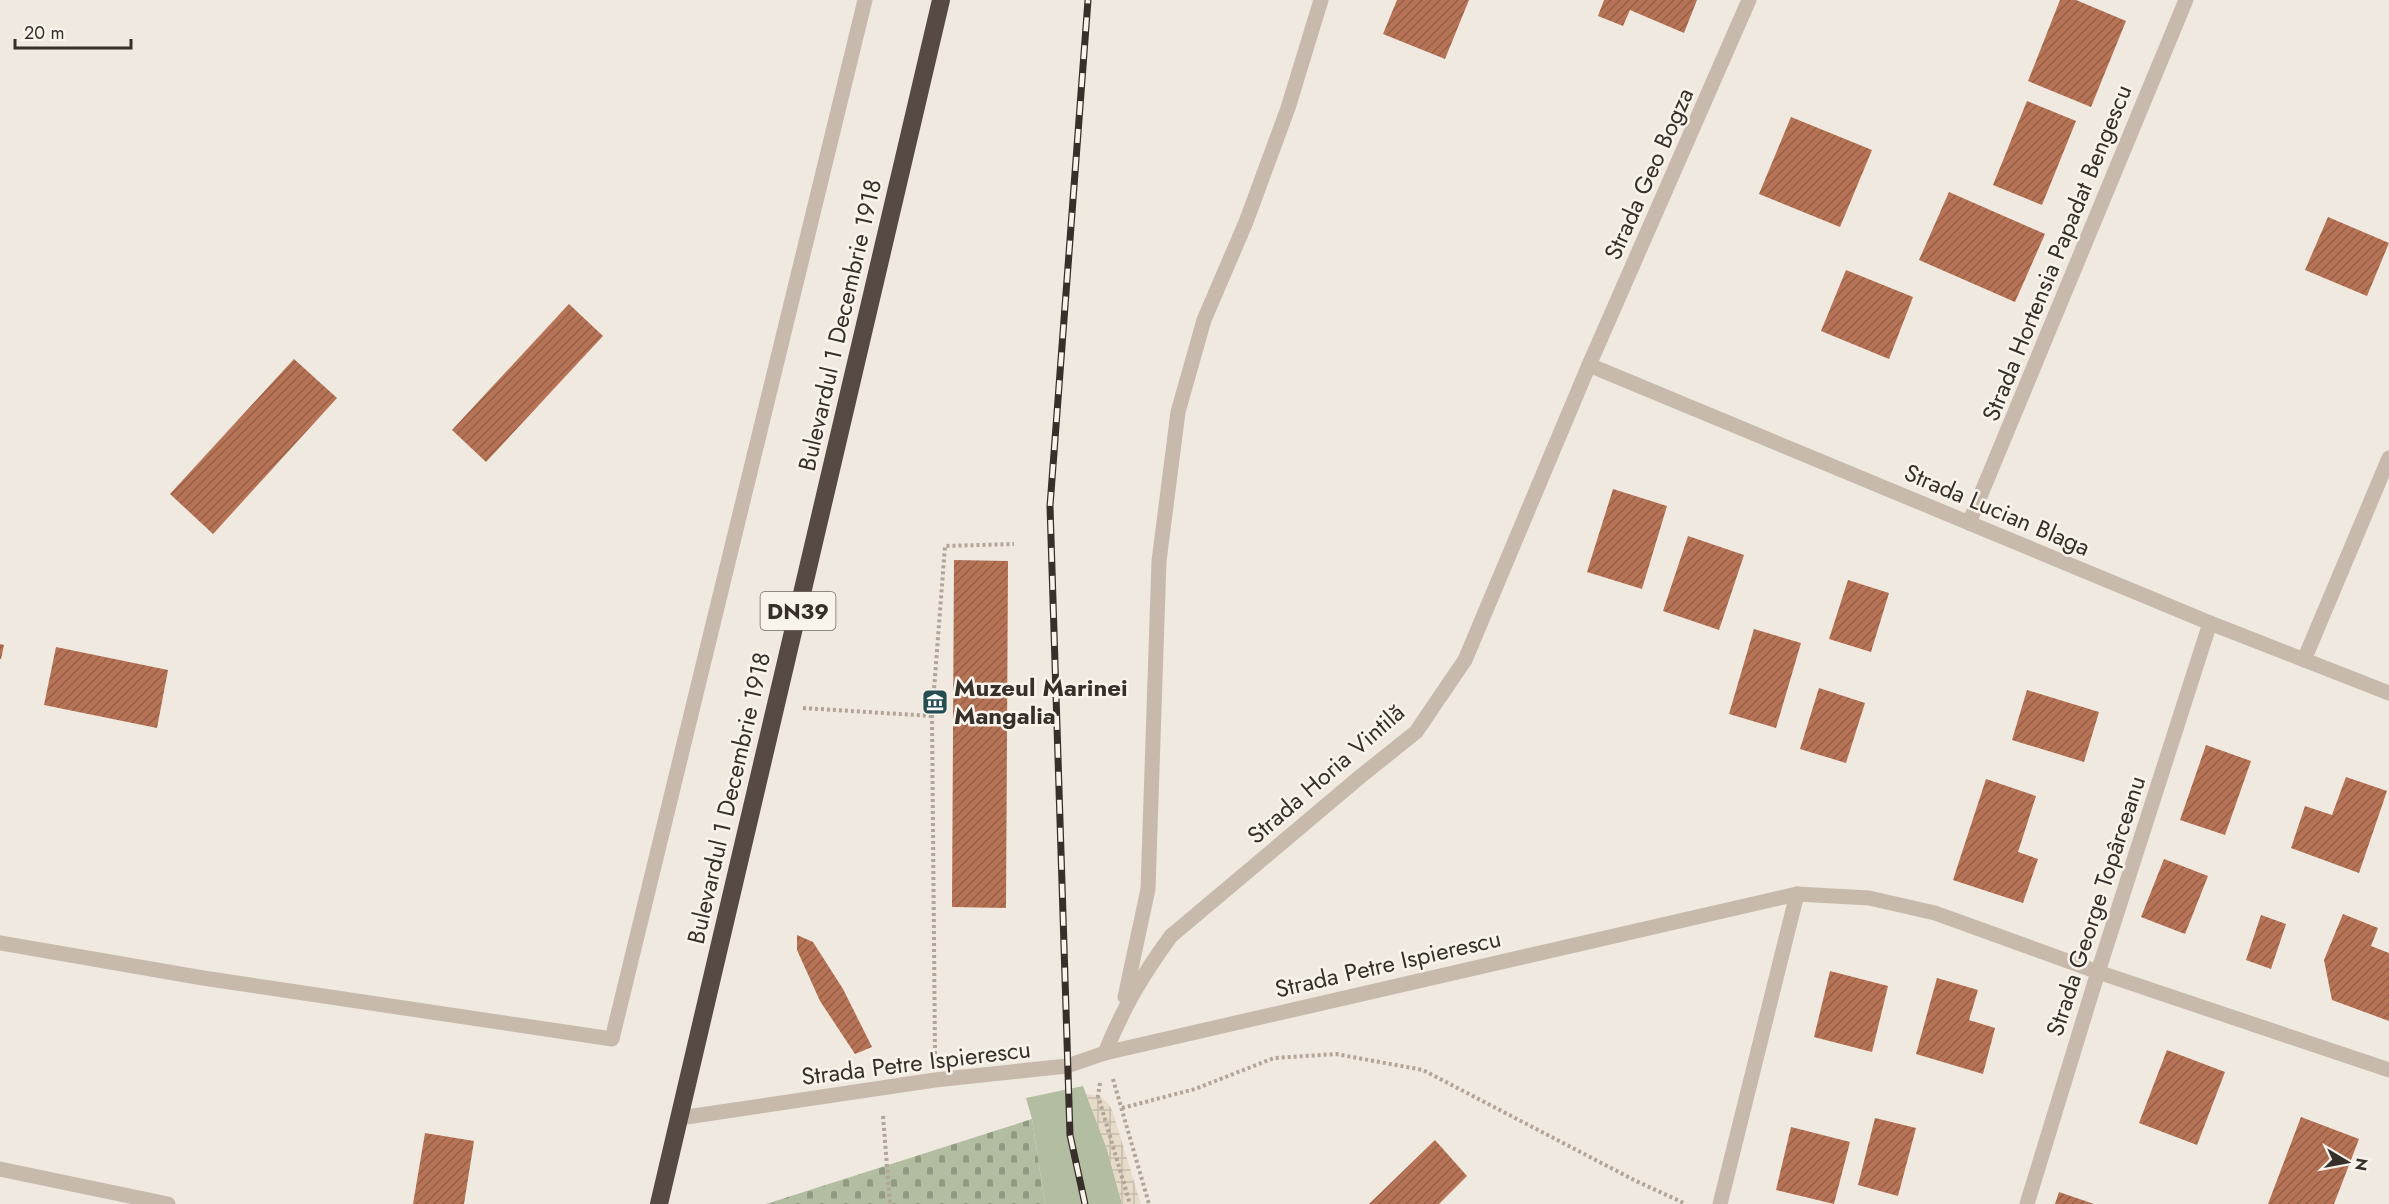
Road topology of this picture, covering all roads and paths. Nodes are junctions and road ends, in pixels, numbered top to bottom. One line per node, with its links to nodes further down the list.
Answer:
1 (865, 0): 16 (street)
2 (1321, 0): 18 (street)
3 (1749, 0): 6 (street, Strada Geo Bogza)
4 (2186, 0): 8 (street, Strada Hortensia Papadat Bengescu)
5 (939, 9): 13 (highway, Bulevardul 1 Decembrie 1918 / DN39)
6 (1589, 365): 8 (street, Strada Lucian Blaga); 18 (street, Strada Horia Vintilă)
7 (2389, 458): 11 (street)
8 (1970, 523): 10 (street, Strada Lucian Blaga)
9 (1014, 544): 14 (path)
10 (2210, 623): 11 (street, Strada Lucian Blaga); 17 (street, Strada George Topârceanu)
11 (2304, 660): 12 (street, Strada Lucian Blaga)
12 (2389, 693)
13 (775, 706): 14 (path); 24 (highway, Bulevardul 1 Decembrie 1918 / DN39)
14 (932, 716): 21 (path)
15 (1797, 894): 17 (street, Strada Petre Ispierescu); 19 (street, Strada Petre Ispierescu); 32 (street)
16 (0, 943)
17 (2098, 972): 20 (street, Strada Petre Ispierescu); 33 (street, Strada George Topârceanu)
18 (1123, 1009): 19 (street, Strada Horia Vintilă)
19 (1105, 1053): 21 (street, Strada Petre Ispierescu); 23 (path); 29 (path)
20 (2389, 1070)
21 (935, 1080): 22 (street, Strada Petre Ispierescu)
22 (881, 1088): 24 (street, Strada Petre Ispierescu); 28 (path)
23 (1122, 1108): 30 (path); 31 (path)
24 (680, 1118): 27 (highway, Bulevardul 1 Decembrie 1918 / DN39)
25 (0, 1169): 26 (street)
26 (168, 1204)
27 (660, 1204)
28 (890, 1204)
29 (1130, 1204)
30 (1149, 1204)
31 (1686, 1204)
32 (1720, 1204)
33 (2027, 1204)

